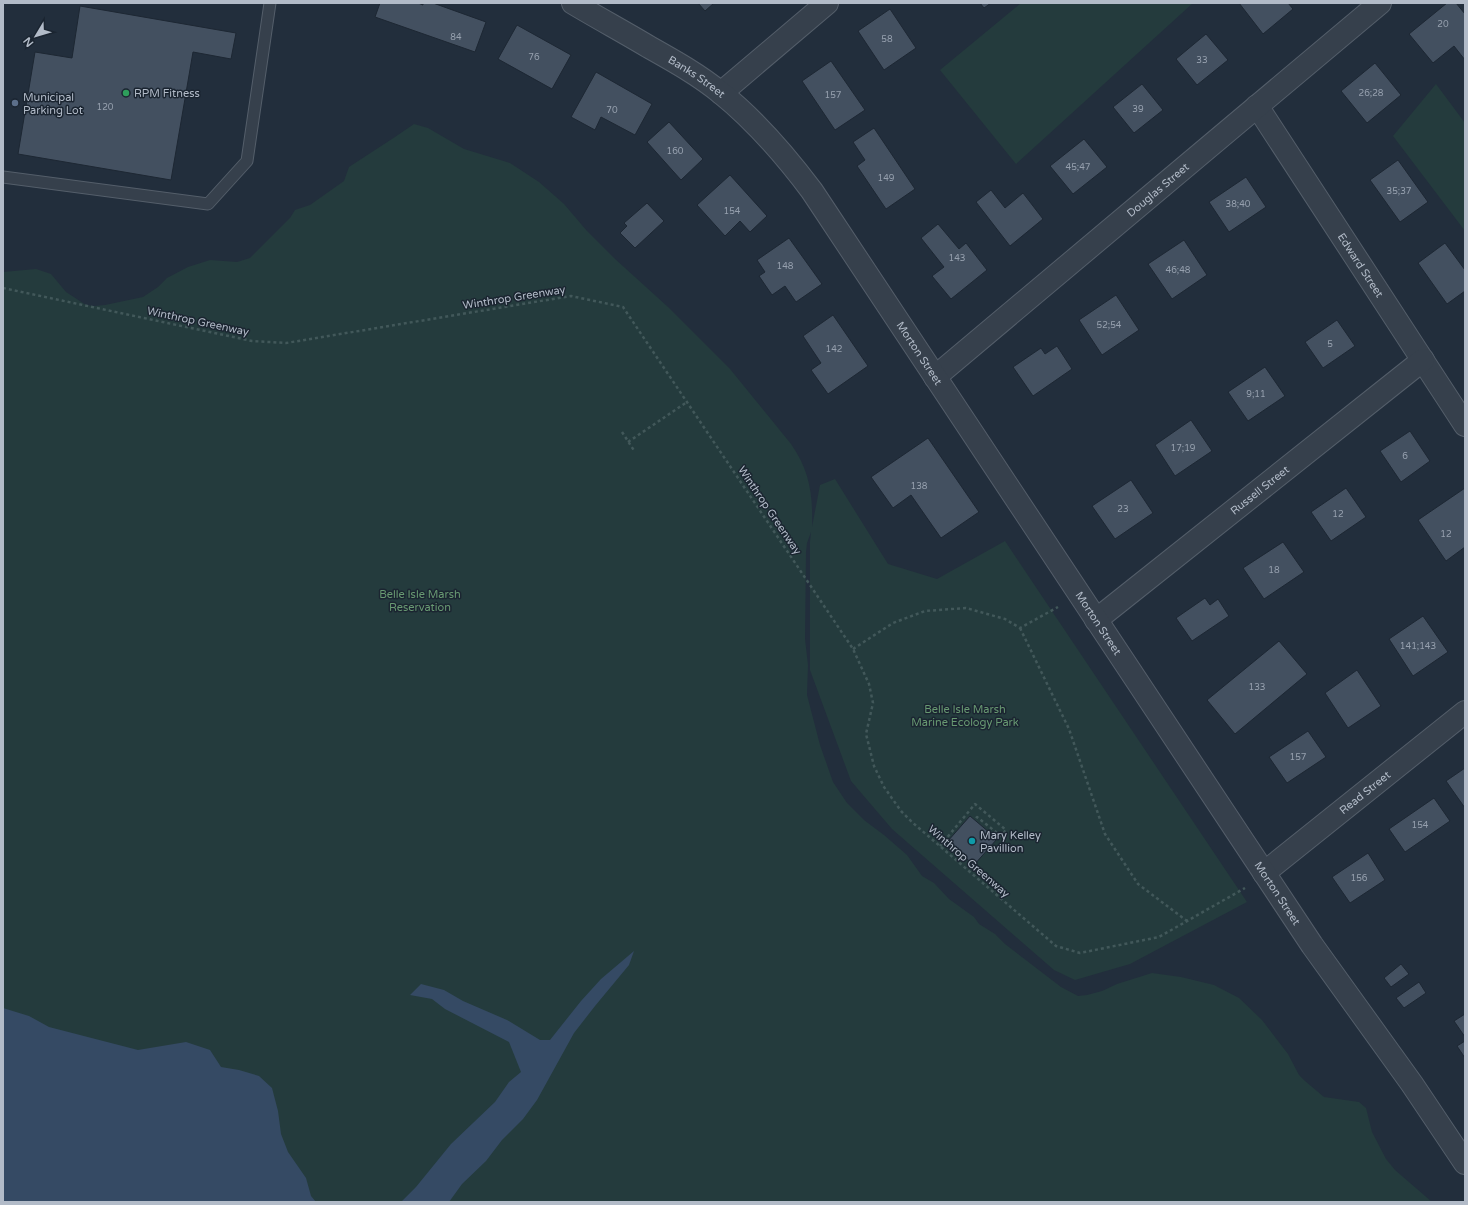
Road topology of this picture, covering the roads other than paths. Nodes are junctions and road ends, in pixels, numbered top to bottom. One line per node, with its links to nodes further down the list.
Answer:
1 (270, 3): 7 (lane)
2 (573, 3): 5 (street, Banks Street)
3 (827, 3): 5 (street, Banks Street)
4 (1380, 3): 6 (street, Douglas Street)
5 (721, 93): 9 (street, Morton Street)
6 (1257, 106): 8 (street, Edward Street); 9 (street, Douglas Street)
7 (3, 177)
8 (1423, 360): 10 (street, Edward Street); 11 (street, Russell Street)
9 (935, 377): 11 (street, Morton Street)
10 (1465, 425)
11 (1096, 620): 13 (street, Morton Street)
12 (1465, 712): 13 (street, Read Street)
13 (1264, 873): 14 (street, Morton Street)
14 (1464, 1161)

